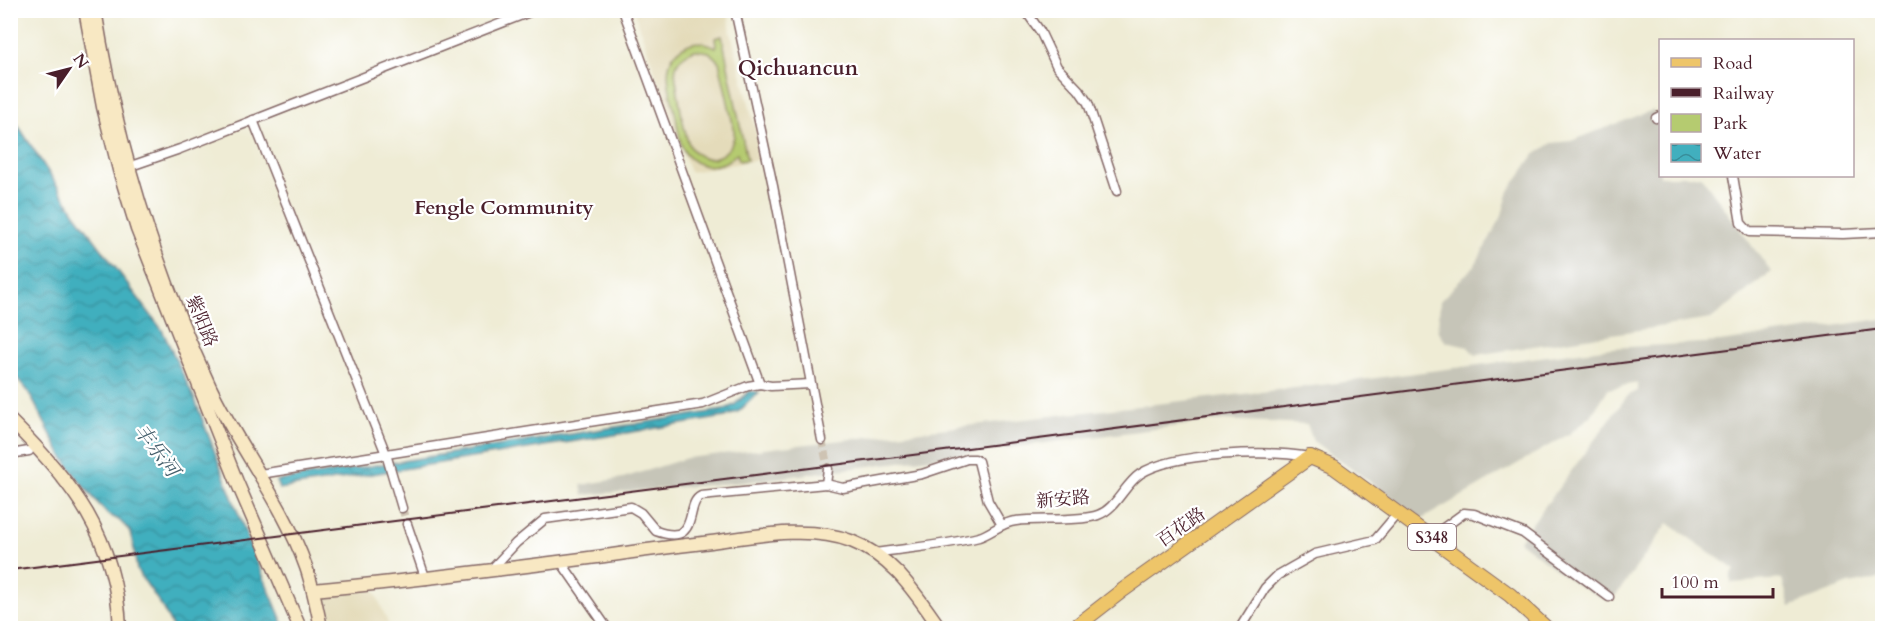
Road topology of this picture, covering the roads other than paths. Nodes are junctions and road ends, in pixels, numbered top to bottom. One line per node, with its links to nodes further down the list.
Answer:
1 (85, 10): 37 (main road, 紫阳路)
2 (95, 10): 8 (main road, 紫阳路)
3 (534, 10): 7 (street)
4 (623, 10): 12 (street)
5 (735, 10): 13 (street)
6 (1025, 10): 10 (street)
7 (253, 120): 8 (street); 19 (street)
8 (128, 167): 22 (main road, 紫阳路)
9 (1733, 177): 11 (street)
10 (1117, 191)
11 (1882, 232)
12 (760, 384): 13 (street); 19 (street)
13 (811, 384): 16 (street)
14 (10, 420): 36 (main road)
15 (10, 432): 17 (main road)
16 (822, 440)
17 (29, 451): 18 (street); 35 (main road)
18 (10, 454)
19 (387, 457): 22 (street); 24 (street)
20 (1310, 457): 25 (main road, S348); 27 (street, 新安路); 28 (main road, 新安路 / S348); 41 (main road, 百花路)
21 (828, 469): 23 (street)
22 (260, 474): 33 (main road, 紫阳路)
23 (826, 484): 27 (street); 31 (street)
24 (402, 508)
25 (1392, 520): 42 (street); 43 (main road, S348)
26 (407, 524): 32 (street)
27 (1002, 525): 29 (street, 新安路)
28 (1431, 537): 34 (street); 44 (main road, 新安路 / S348)
29 (875, 553): 30 (main road); 40 (main road)
30 (561, 562): 31 (main road); 39 (street)
31 (490, 571): 32 (main road)
32 (426, 580): 33 (main road)
33 (313, 590): 38 (main road, 紫阳路)
34 (1609, 597)
35 (112, 628)
36 (120, 628)
37 (300, 628)
38 (321, 628)
39 (608, 628)
40 (940, 628)
41 (1074, 628)
42 (1240, 628)
43 (1534, 628)
44 (1546, 628)

